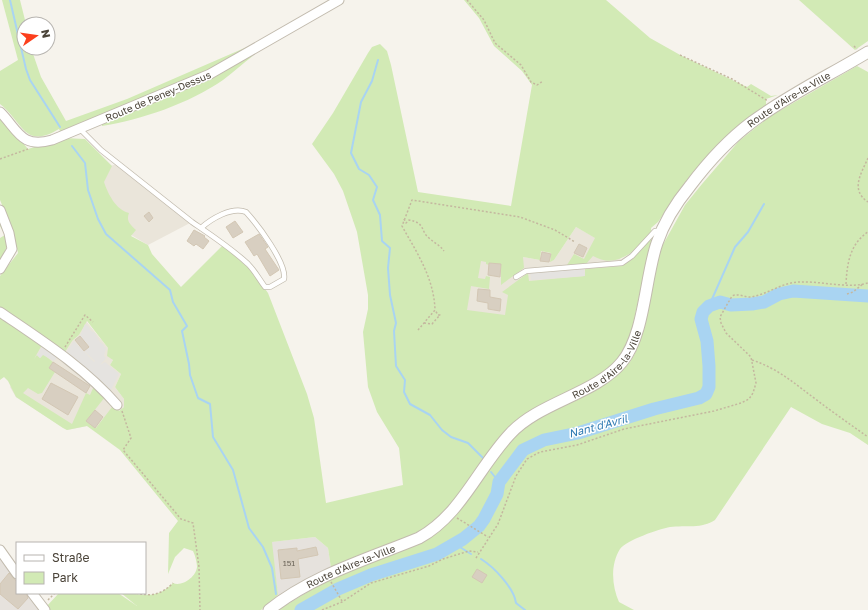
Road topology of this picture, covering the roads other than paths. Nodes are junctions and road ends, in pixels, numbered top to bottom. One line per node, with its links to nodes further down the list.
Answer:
1 (339, 0): 4 (street, Route de Peney-Dessus)
2 (868, 52): 7 (street, Route d'Aire-la-Ville)
3 (0, 112): 4 (street, Route de Peney-Dessus)
4 (80, 129): 6 (lane)
5 (0, 210): 8 (street)
6 (201, 228): 6 (lane)
7 (662, 230): 9 (lane); 16 (street, Route d'Aire-la-Ville)
8 (0, 269)
9 (516, 277)
10 (0, 312): 11 (street)
11 (117, 405)
12 (0, 550): 13 (street)
13 (16, 573)
14 (33, 594): 15 (street)
15 (44, 608)
16 (269, 610)

